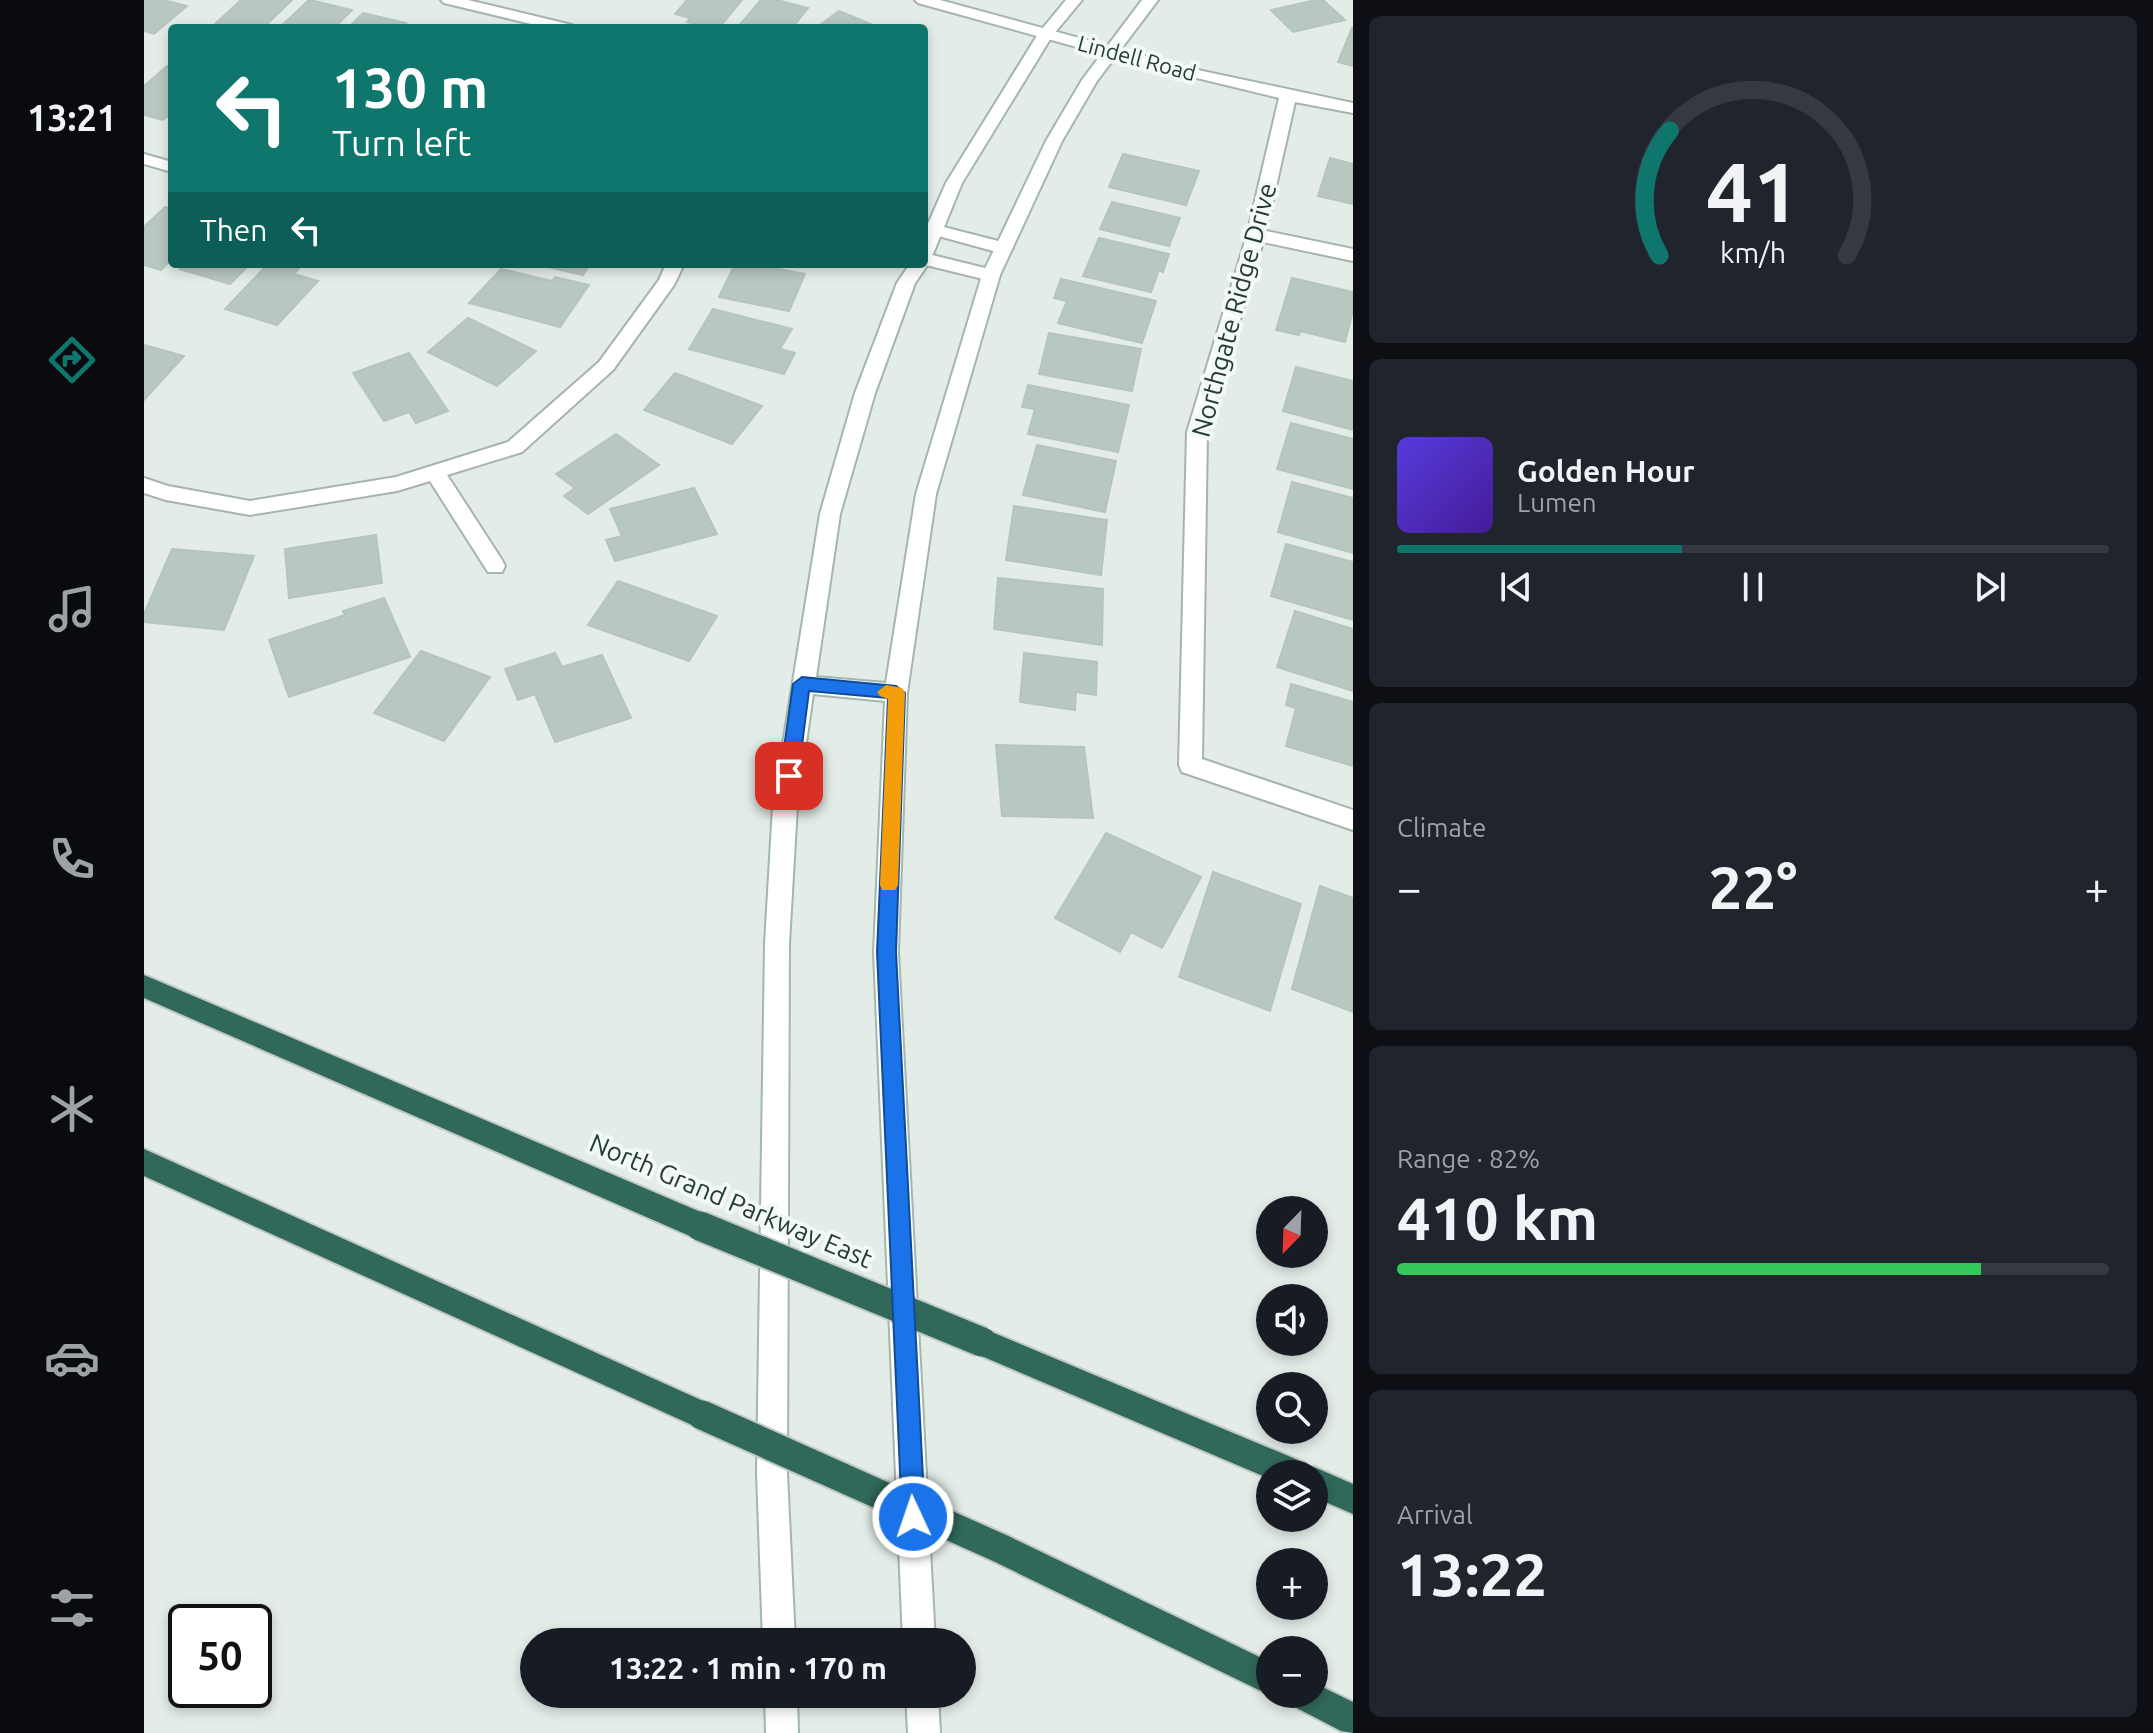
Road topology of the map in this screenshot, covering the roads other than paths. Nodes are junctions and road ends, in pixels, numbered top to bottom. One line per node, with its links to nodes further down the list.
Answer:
1 (449, 0): 5 (main road)
2 (923, 0): 6 (main road, Lindell Road)
3 (1074, 0): 6 (main road)
4 (1150, 0): 7 (main road)
5 (550, 24)
6 (1046, 34): 7 (main road, Lindell Road); 12 (main road)
7 (1110, 52): 8 (main road, Lindell Road); 14 (main road)
8 (1288, 96): 9 (main road, Lindell Road); 13 (main road, Northgate Ridge Drive)
9 (1353, 108)
10 (144, 159): 11 (main road)
11 (168, 166)
12 (929, 228): 14 (main road)
13 (1256, 235): 15 (main road); 25 (main road, Northgate Ridge Drive)
14 (1004, 248): 19 (main road)
15 (1353, 255)
16 (928, 257): 19 (main road)
17 (673, 268): 20 (main road)
18 (916, 268): 23 (main road)
19 (991, 275): 24 (main road)
20 (435, 472): 21 (main road); 22 (main road)
21 (144, 485)
22 (495, 566)
23 (802, 684): 24 (main road); 31 (main road)
24 (896, 693): 32 (main road)
25 (1353, 820)
26 (144, 986): 28 (highway, North Grand Parkway East, bridge)
27 (144, 1162): 33 (highway, bridge)
28 (1261, 1460)
29 (1328, 1488): 30 (highway)
30 (1353, 1499)
31 (778, 1628)
32 (918, 1628)
33 (1256, 1672)
34 (1328, 1707): 37 (highway)
35 (781, 1708): 38 (main road)
36 (923, 1708): 39 (main road)
37 (1353, 1719)
38 (782, 1733)
39 (924, 1733)

